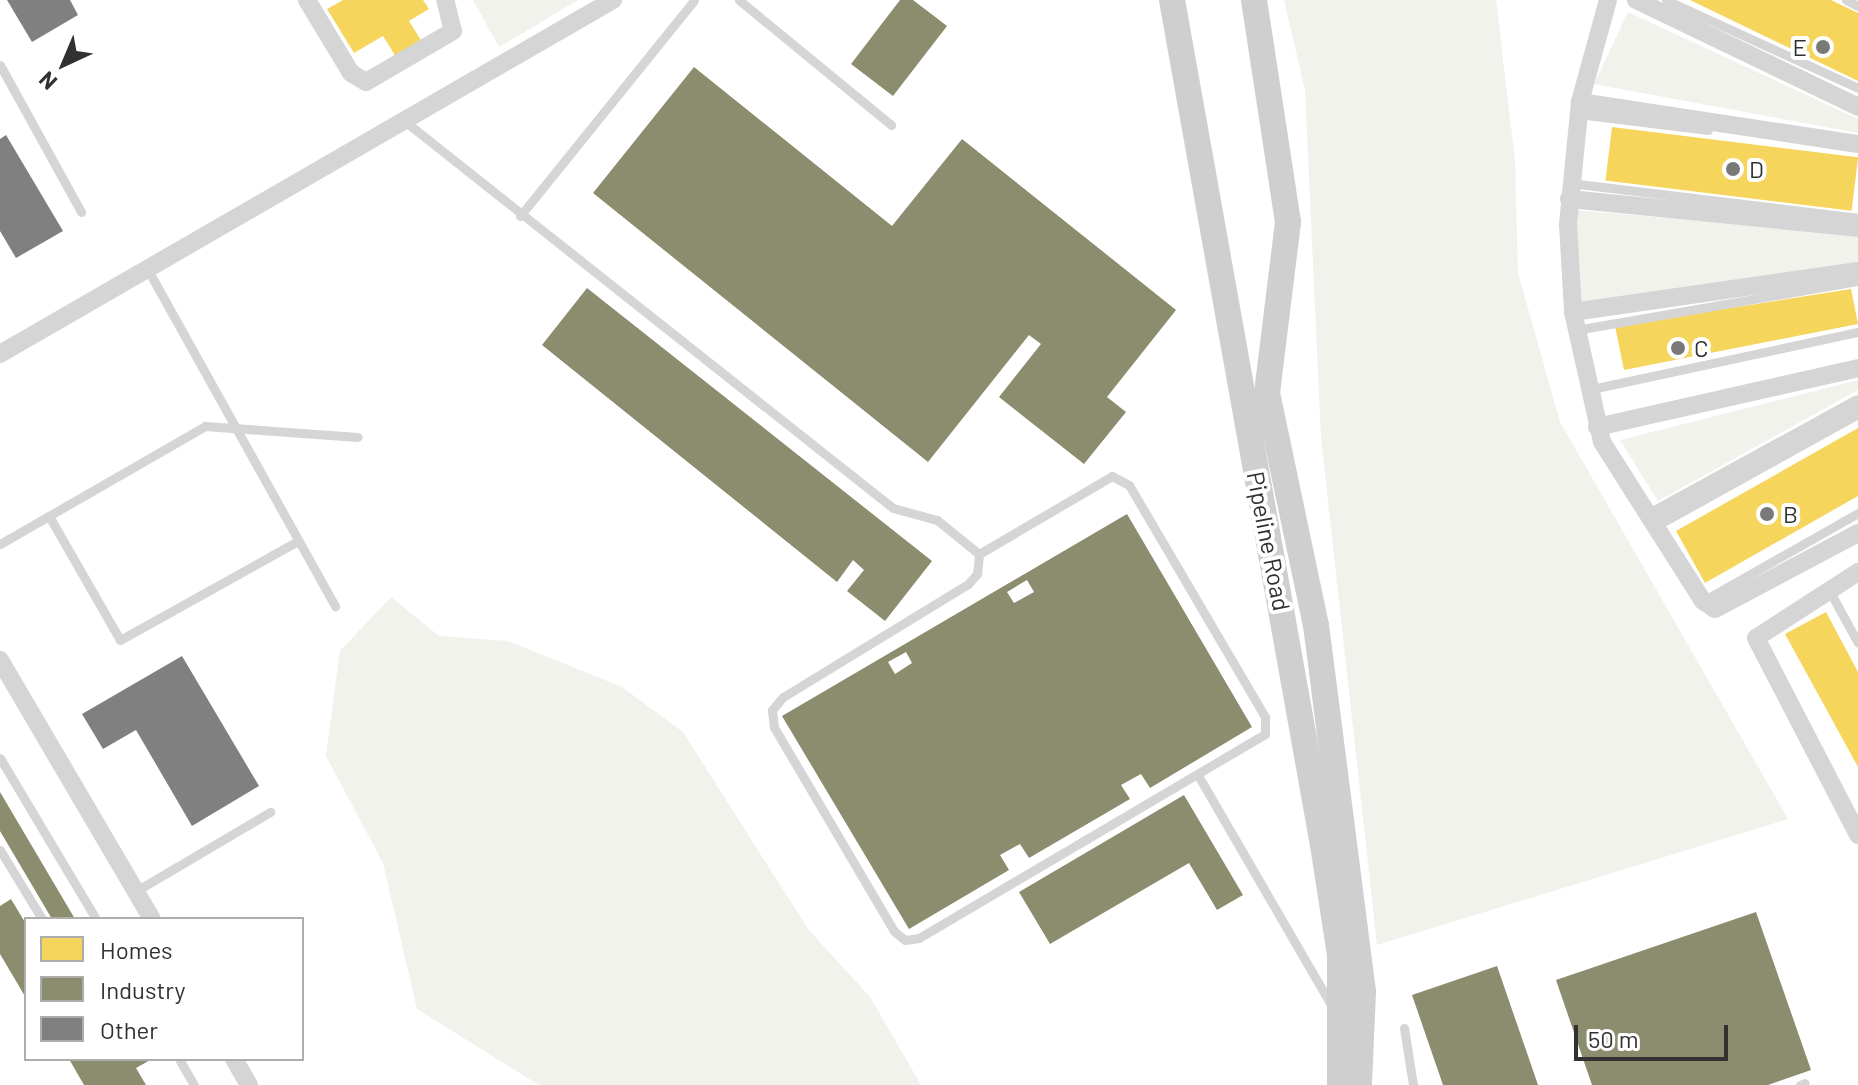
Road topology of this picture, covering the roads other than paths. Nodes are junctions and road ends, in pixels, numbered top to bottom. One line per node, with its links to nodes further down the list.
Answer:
1 (445, 0): 11 (street)
2 (613, 0): 17 (street)
3 (694, 0): 22 (lane)
4 (739, 0): 18 (lane)
5 (1172, 0): 60 (main road, Pipeline Road)
6 (1254, 0): 67 (main road, Pipeline Road)
7 (1608, 0): 16 (street)
8 (1636, 0): 15 (street)
9 (1666, 0): 14 (lane)
10 (1846, 0): 12 (lane)
11 (309, 1)
12 (1858, 6)
13 (0, 65): 21 (lane)
14 (1858, 88)
15 (1858, 107)
16 (1579, 108): 19 (street); 20 (street)
17 (407, 123): 22 (lane); 25 (street)
18 (891, 125)
19 (1858, 147)
20 (1570, 191): 23 (lane); 24 (street); 28 (street)
21 (81, 212)
22 (520, 216): 44 (lane)
23 (1858, 218)
24 (1858, 228)
25 (148, 270): 30 (street); 36 (lane)
26 (1858, 271): 28 (street)
27 (1858, 281): 28 (lane)
28 (1574, 321): 32 (street)
29 (1858, 332): 32 (lane)
30 (0, 354)
31 (1858, 368): 35 (street)
32 (1587, 390): 35 (street)
33 (1858, 404): 40 (street)
34 (1858, 414): 40 (lane)
35 (1597, 427): 40 (street)
36 (236, 428): 37 (lane); 39 (lane); 42 (lane)
37 (358, 437)
38 (1858, 513): 47 (lane)
39 (49, 516): 42 (lane); 43 (lane)
40 (1653, 522): 47 (street)
41 (1858, 533): 47 (street)
42 (298, 541): 48 (lane)
43 (0, 544)
44 (979, 554): 52 (lane); 52 (lane)
45 (1858, 572): 46 (street)
46 (1829, 590): 49 (lane); 54 (street)
47 (1703, 601)
48 (335, 606)
49 (1858, 643)
50 (0, 660): 56 (street)
51 (0, 758): 58 (lane)
52 (1199, 777): 60 (lane)
53 (270, 812): 56 (lane)
54 (1858, 835)
55 (0, 850): 57 (lane)
56 (136, 891): 59 (street)
57 (41, 917)
58 (95, 917)
59 (151, 917)
60 (1341, 1021): 66 (main road, Pipeline Road)
61 (1404, 1028): 68 (lane)
62 (180, 1061): 64 (lane)
63 (235, 1061): 65 (street)
64 (193, 1084)
65 (249, 1085)
66 (1340, 1085)
67 (1359, 1085)
68 (1413, 1085)

